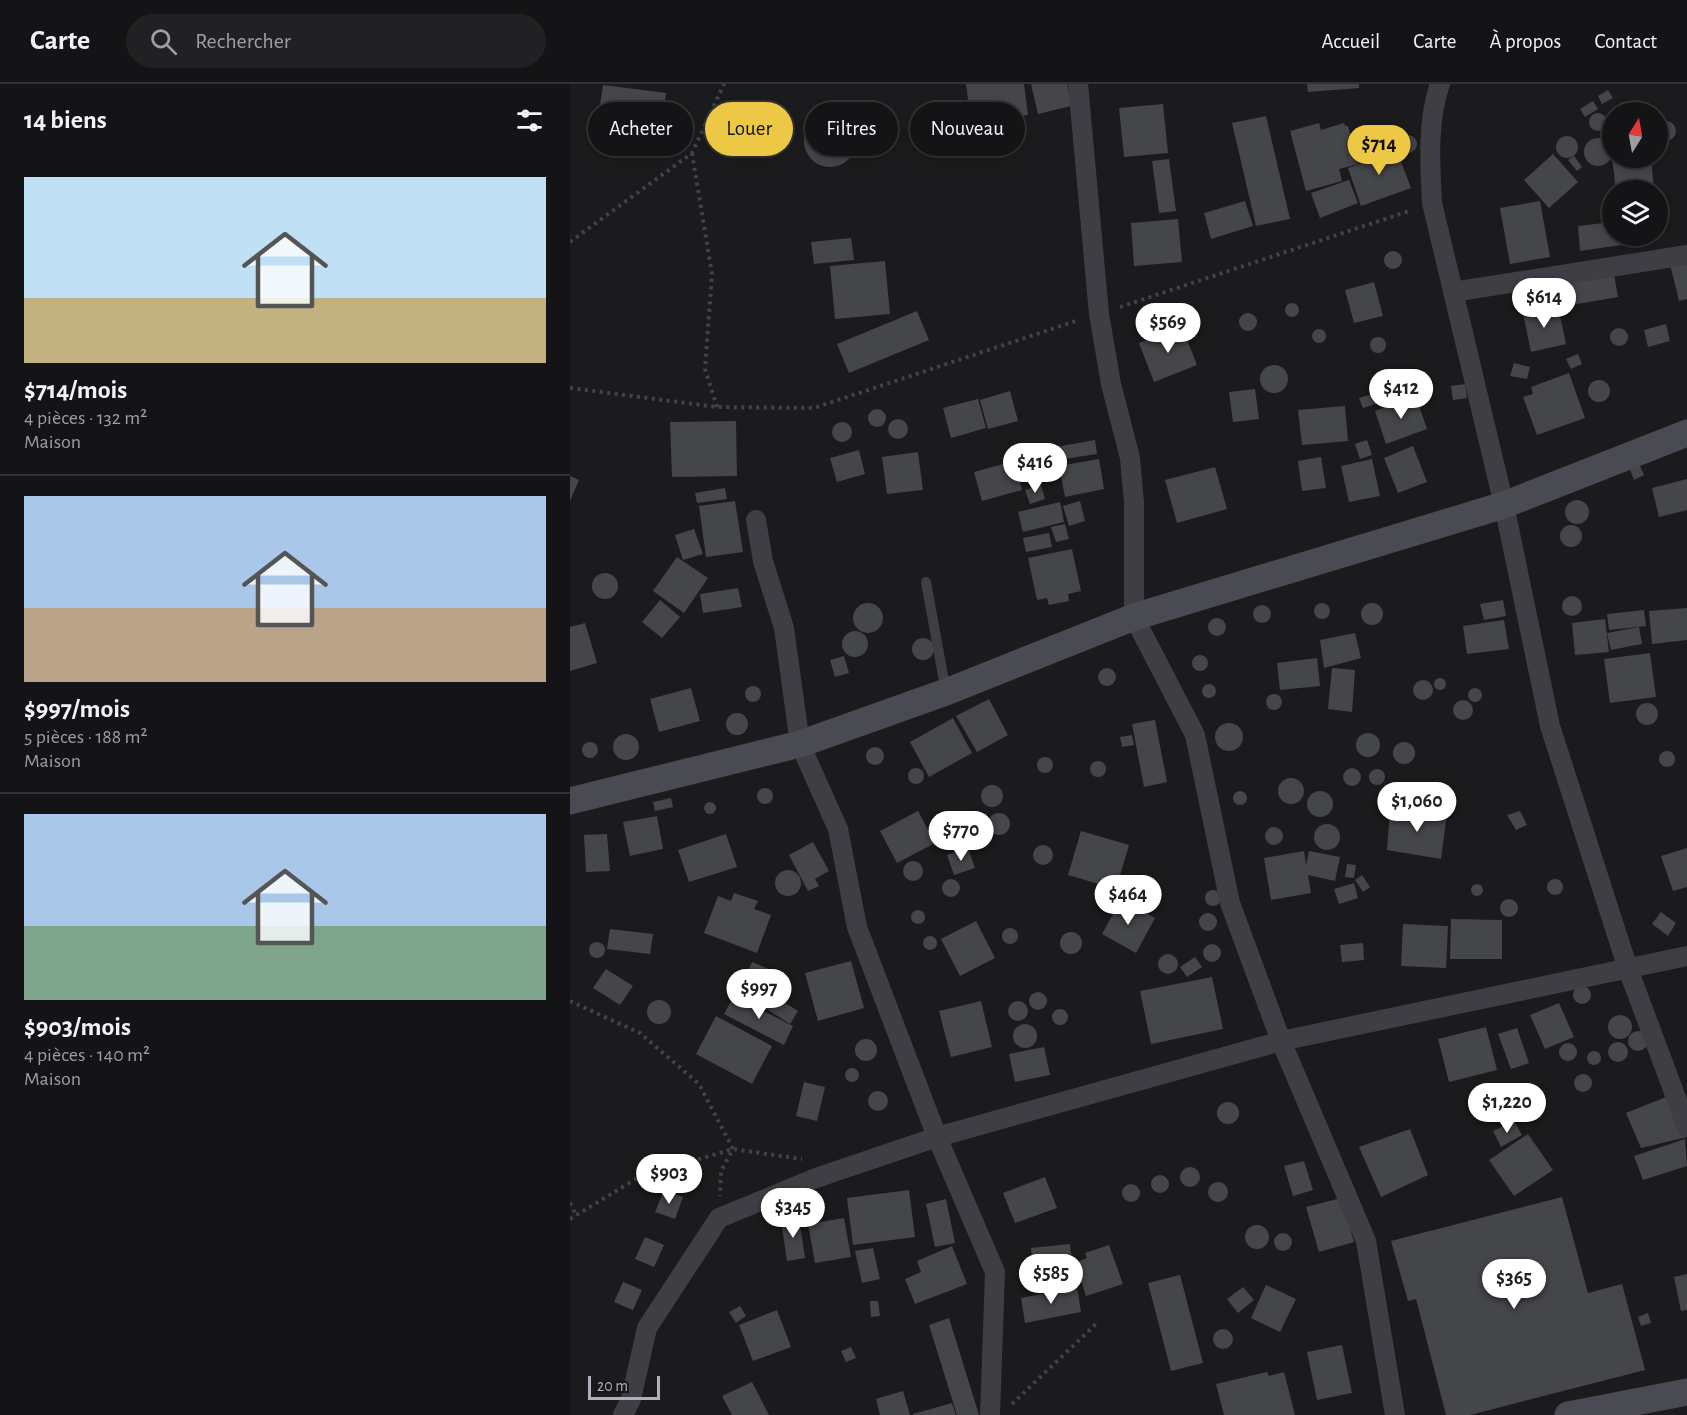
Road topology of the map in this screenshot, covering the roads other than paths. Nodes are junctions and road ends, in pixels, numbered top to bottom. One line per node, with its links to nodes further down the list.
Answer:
1 (1078, 84): 9 (street)
2 (1440, 84): 4 (street)
3 (1687, 255): 4 (street)
4 (1453, 292): 6 (street)
5 (1687, 433): 6 (main road)
6 (1504, 505): 9 (main road); 14 (street)
7 (756, 520): 11 (street)
8 (926, 582): 10 (lane)
9 (1134, 617): 10 (main road); 15 (street)
10 (946, 692): 11 (main road)
11 (800, 744): 12 (main road); 17 (street)
12 (570, 801)
13 (1687, 956): 14 (street)
14 (1628, 969): 15 (street); 16 (street)
15 (1281, 1041): 17 (street); 21 (street)
16 (1687, 1127)
17 (937, 1137): 19 (street); 20 (street)
18 (1687, 1392): 22 (main road)
19 (623, 1415)
20 (990, 1415)
21 (1395, 1415)
22 (1568, 1415)

